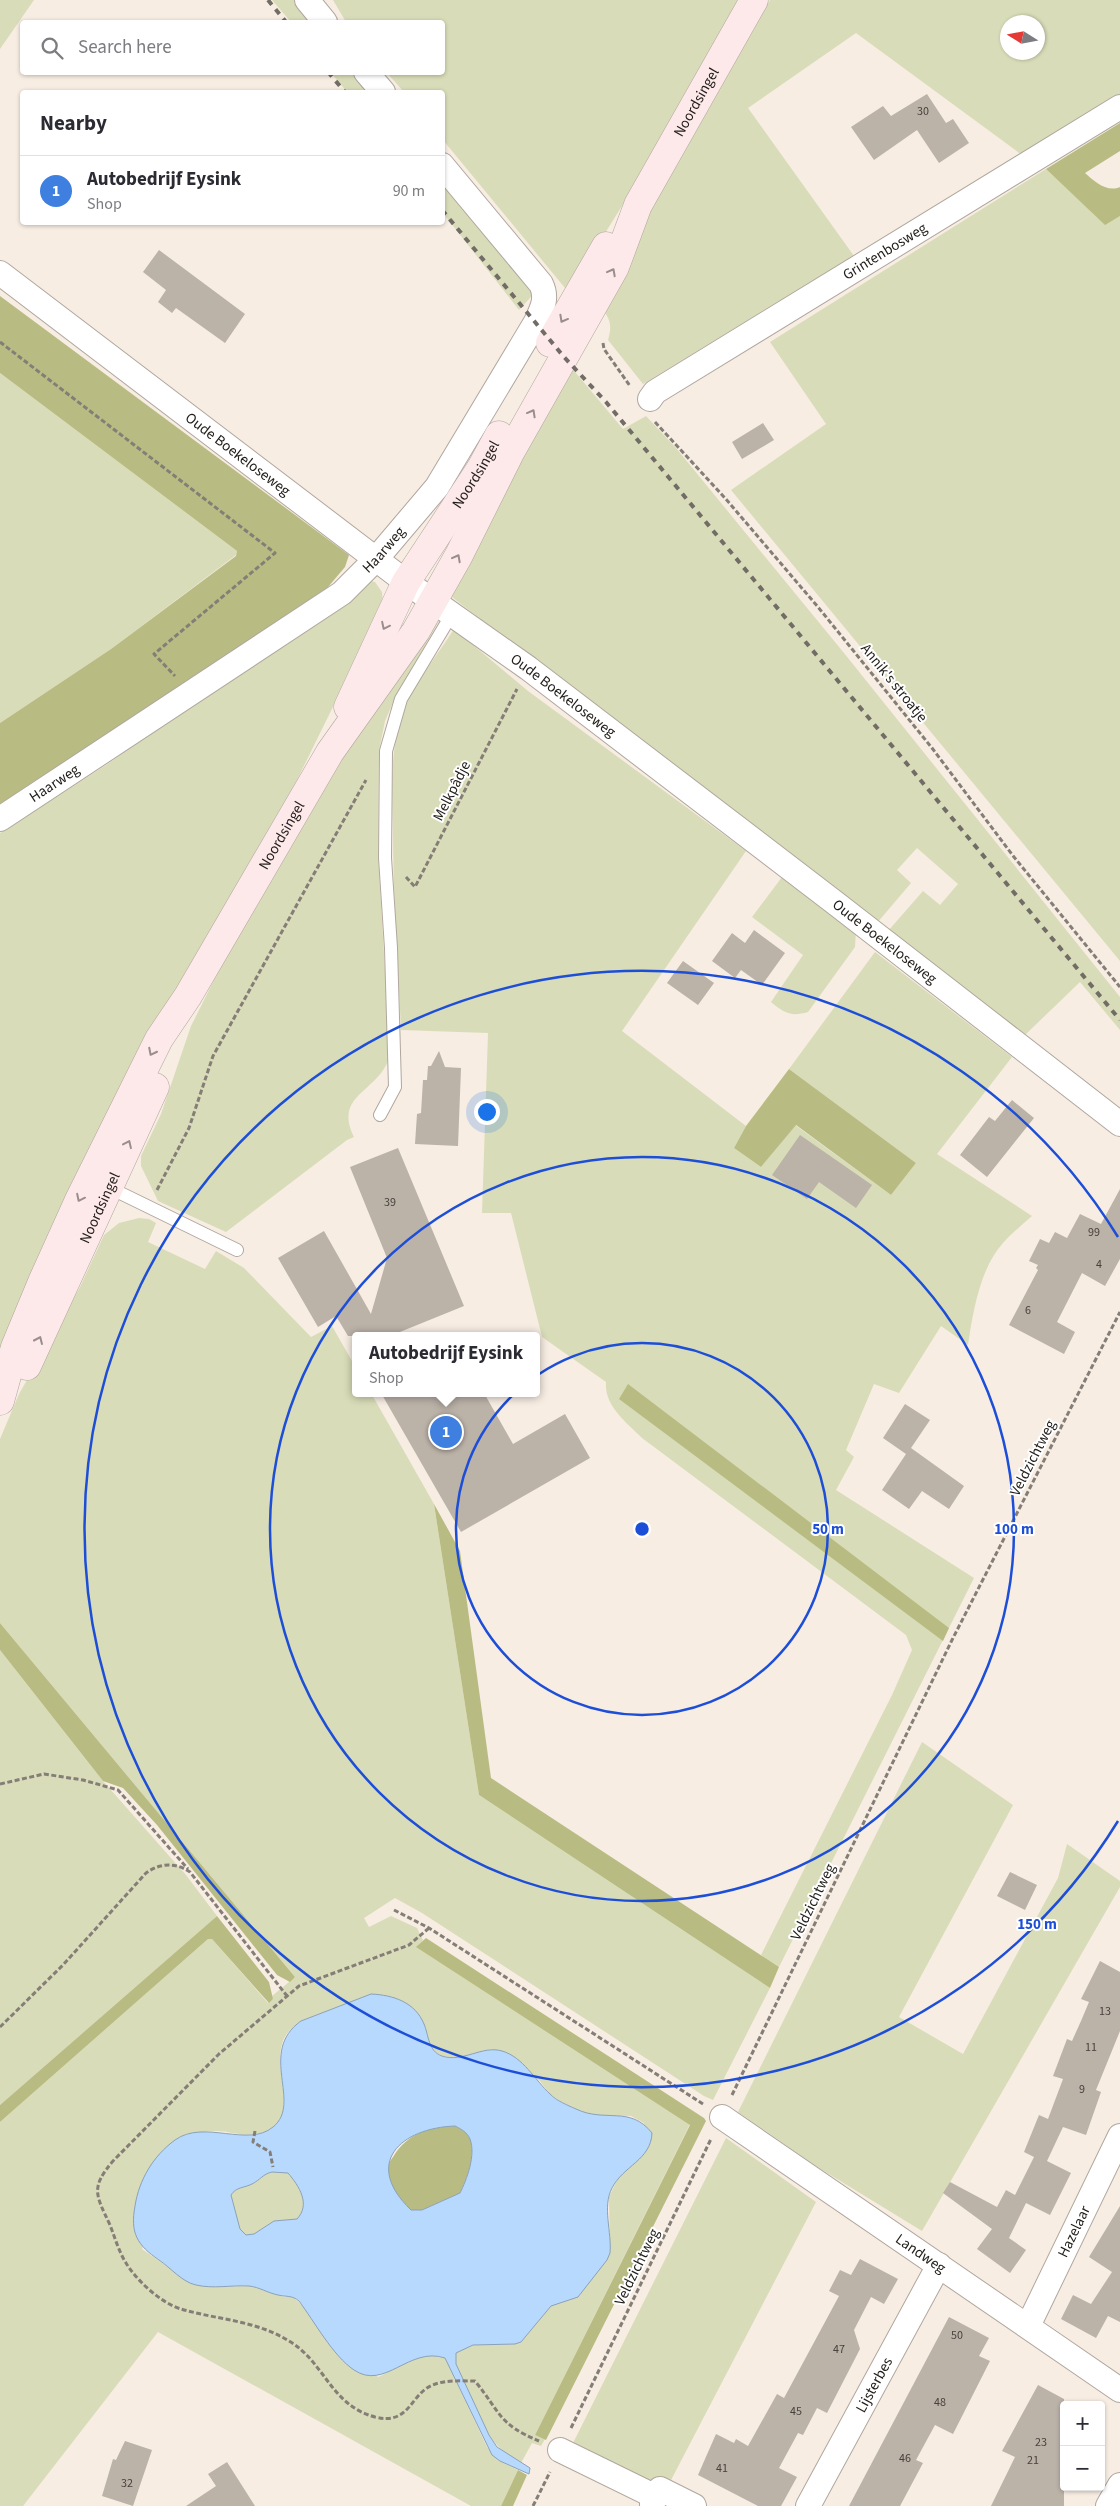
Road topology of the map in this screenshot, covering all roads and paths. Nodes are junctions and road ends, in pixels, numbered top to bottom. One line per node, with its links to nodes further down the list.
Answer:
1 (306, 0): 3 (street)
2 (754, 0): 8 (main road, Noordsingel)
3 (323, 20)
4 (369, 75): 5 (street)
5 (381, 90)
6 (1120, 107): 11 (street, Grintenbosweg)
7 (445, 169): 12 (street, Haarweg)
8 (638, 205): 13 (main road, Noordsingel, one-way to 13); 14 (main road, Noordsingel, one-way to 8)
9 (0, 273): 12 (street, Oude Boekeloseweg)
10 (0, 342): 16 (path)
11 (650, 399): 21 (path, Annik's stroatje)
12 (376, 559): 13 (street, Oude Boekeloseweg); 16 (street, Haarweg)
13 (406, 582): 14 (street, Oude Boekeloseweg); 17 (main road, Noordsingel, one-way to 17)
14 (443, 607): 15 (street, Oude Boekeloseweg); 17 (main road, Noordsingel); 20 (lane)
15 (528, 668): 20 (path, Melkpâdje); 24 (street, Oude Boekeloseweg)
16 (192, 692): 19 (street, Haarweg)
17 (330, 752): 22 (main road, Noordsingel)
18 (368, 776): 26 (path)
19 (0, 819)
20 (386, 858): 23 (lane)
21 (1120, 987)
22 (188, 996): 25 (main road, Noordsingel, one-way to 22); 29 (main road, Noordsingel, one-way to 29)
23 (380, 1115)
24 (1120, 1124)
25 (108, 1187): 26 (lane); 30 (main road, Noordsingel, one-way to 25)
26 (147, 1208): 27 (lane)
27 (237, 1250)
28 (1120, 1312): 37 (path, Veldzichtweg)
29 (0, 1401)
30 (0, 1414)
31 (0, 1784): 32 (path)
32 (190, 1872): 35 (path); 36 (path)
33 (394, 1910): 34 (path)
34 (429, 1928): 35 (path); 37 (path)
35 (286, 1996): 44 (path)
36 (0, 2027)
37 (722, 2117): 41 (street, Landweg); 44 (path, Veldzichtweg)
38 (255, 2132): 40 (path)
39 (1120, 2136): 42 (street, Hazelaar)
40 (273, 2167)
41 (939, 2265): 42 (street, Landweg); 49 (street, Lijsterbes)
42 (1028, 2326): 43 (street, Landweg)
43 (1120, 2390)
44 (560, 2450): 46 (street); 47 (path, Veldzichtweg)
45 (1120, 2485): 50 (street)
46 (654, 2502): 48 (street)
47 (533, 2506)
48 (694, 2506)
49 (808, 2506)
50 (1108, 2506)

